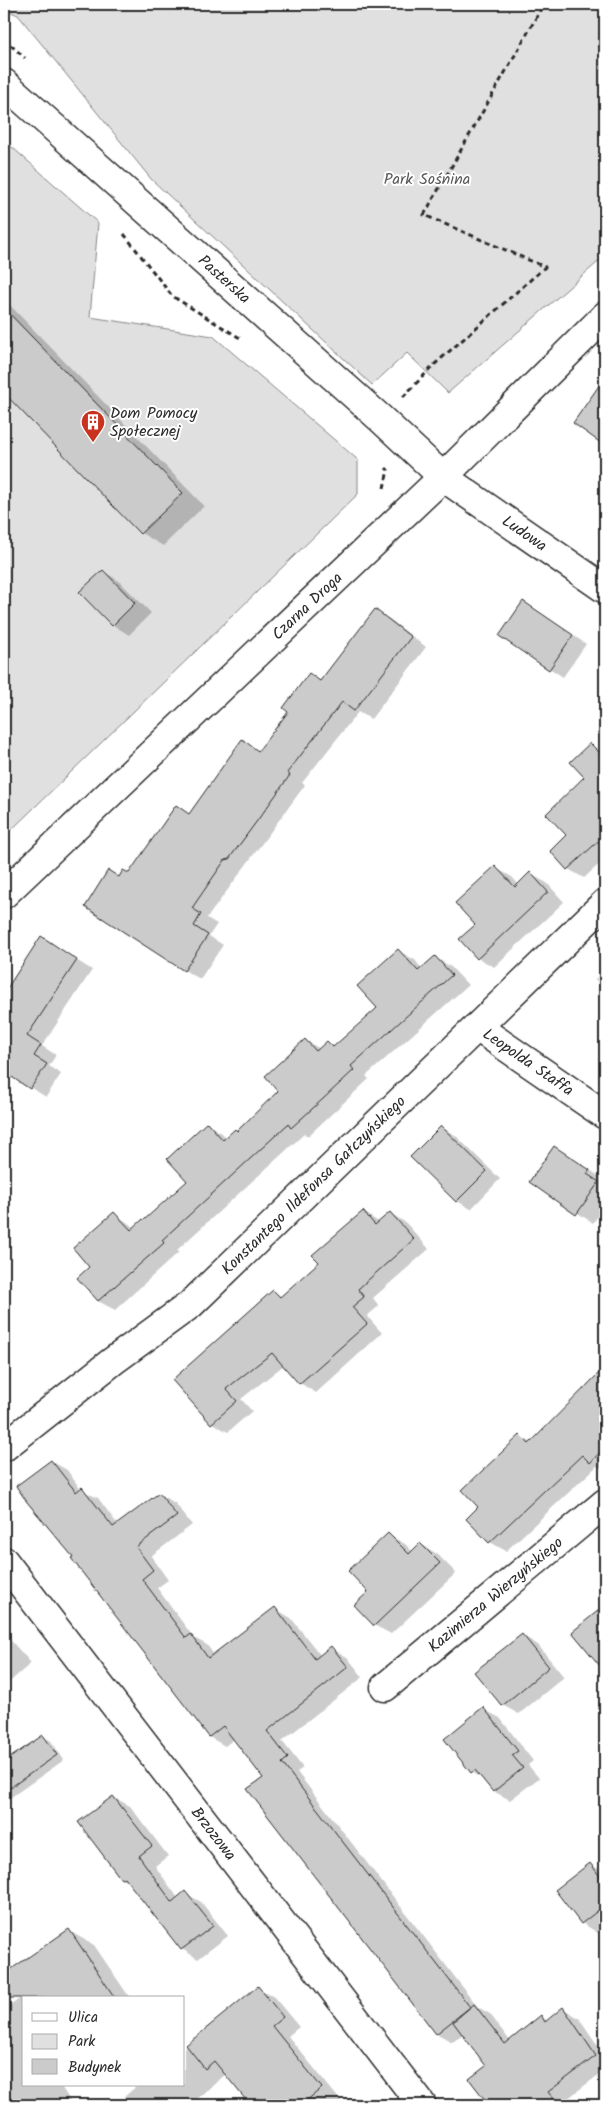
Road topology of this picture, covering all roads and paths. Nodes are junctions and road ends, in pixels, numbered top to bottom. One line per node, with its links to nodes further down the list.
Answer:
1 (544, 4): 4 (path)
2 (4, 83): 4 (street, Pasterska)
3 (605, 316): 5 (street, Czarna Droga)
4 (381, 418): 5 (street, Pasterska)
5 (442, 477): 6 (street, Ludowa); 7 (street, Czarna Droga)
6 (605, 589)
7 (4, 894)
8 (605, 903): 9 (street, Konstantego Ildefonsa Gałczyńskiego)
9 (477, 1026): 10 (street, Leopolda Staffa); 11 (street, Konstantego Ildefonsa Gałczyńskiego)
10 (605, 1115)
11 (4, 1448)
12 (605, 1503): 14 (street, Kazimierza Wierzyńskiego)
13 (4, 1561): 15 (street, Brzozowa)
14 (385, 1687)
15 (422, 2105)

